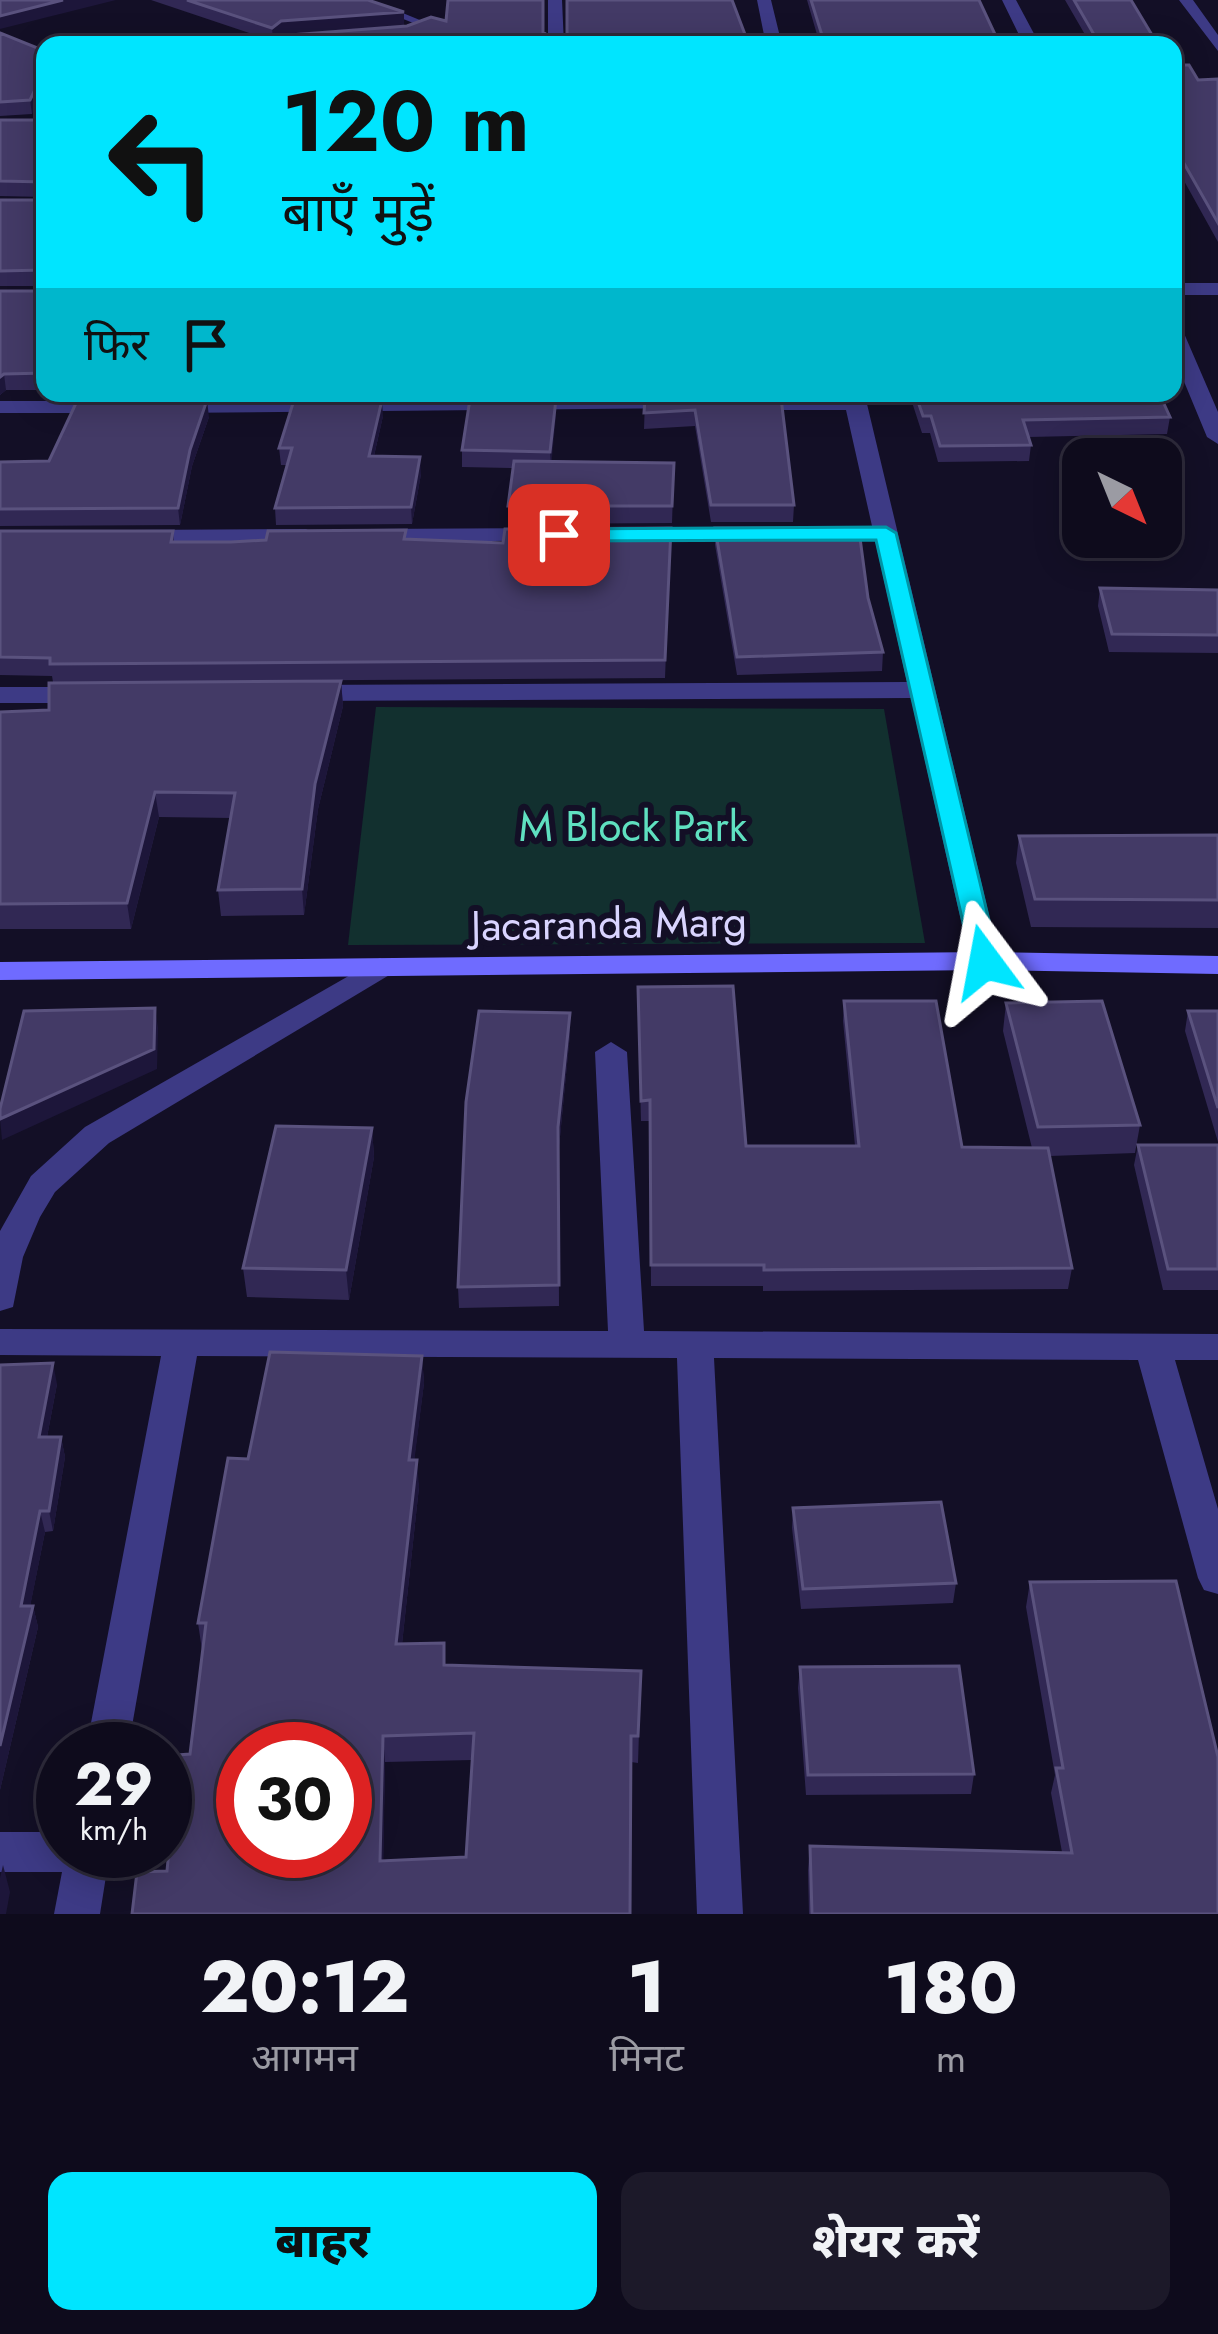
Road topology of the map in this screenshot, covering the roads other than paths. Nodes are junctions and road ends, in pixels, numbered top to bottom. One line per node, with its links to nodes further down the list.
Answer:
1 (362, 0): 6 (lane)
2 (556, 0): 7 (street)
3 (764, 0): 8 (street)
4 (1009, 0): 9 (street)
5 (1186, 0): 10 (street)
6 (386, 34)
7 (556, 36)
8 (772, 36)
9 (1027, 36)
10 (1218, 46)
11 (1182, 289): 12 (street)
12 (1218, 289)
13 (1182, 352): 17 (street)
14 (474, 402): 16 (street)
15 (855, 402): 18 (street)
16 (0, 407)
17 (1218, 437)
18 (886, 533): 19 (street); 20 (street)
19 (96, 538)
20 (922, 690): 22 (street); 24 (street)
21 (118, 694): 23 (street)
22 (284, 694)
23 (0, 695)
24 (985, 962): 25 (street, Jacaranda Marg); 26 (street, Jacaranda Marg)
25 (1218, 965)
26 (380, 967): 27 (street, Jacaranda Marg); 29 (street)
27 (0, 971)
28 (611, 1052): 32 (street)
29 (0, 1298)
30 (0, 1318): 31 (street)
31 (0, 1342): 34 (street)
32 (627, 1344): 33 (street); 34 (street)
33 (695, 1344): 35 (street); 43 (street)
34 (181, 1346): 38 (street)
35 (1153, 1347): 36 (street); 37 (street)
36 (1218, 1347)
37 (1218, 1578)
38 (112, 1722)
39 (0, 1852): 40 (street)
40 (36, 1852)
41 (83, 1878): 42 (street)
42 (77, 1914)
43 (720, 1914)

